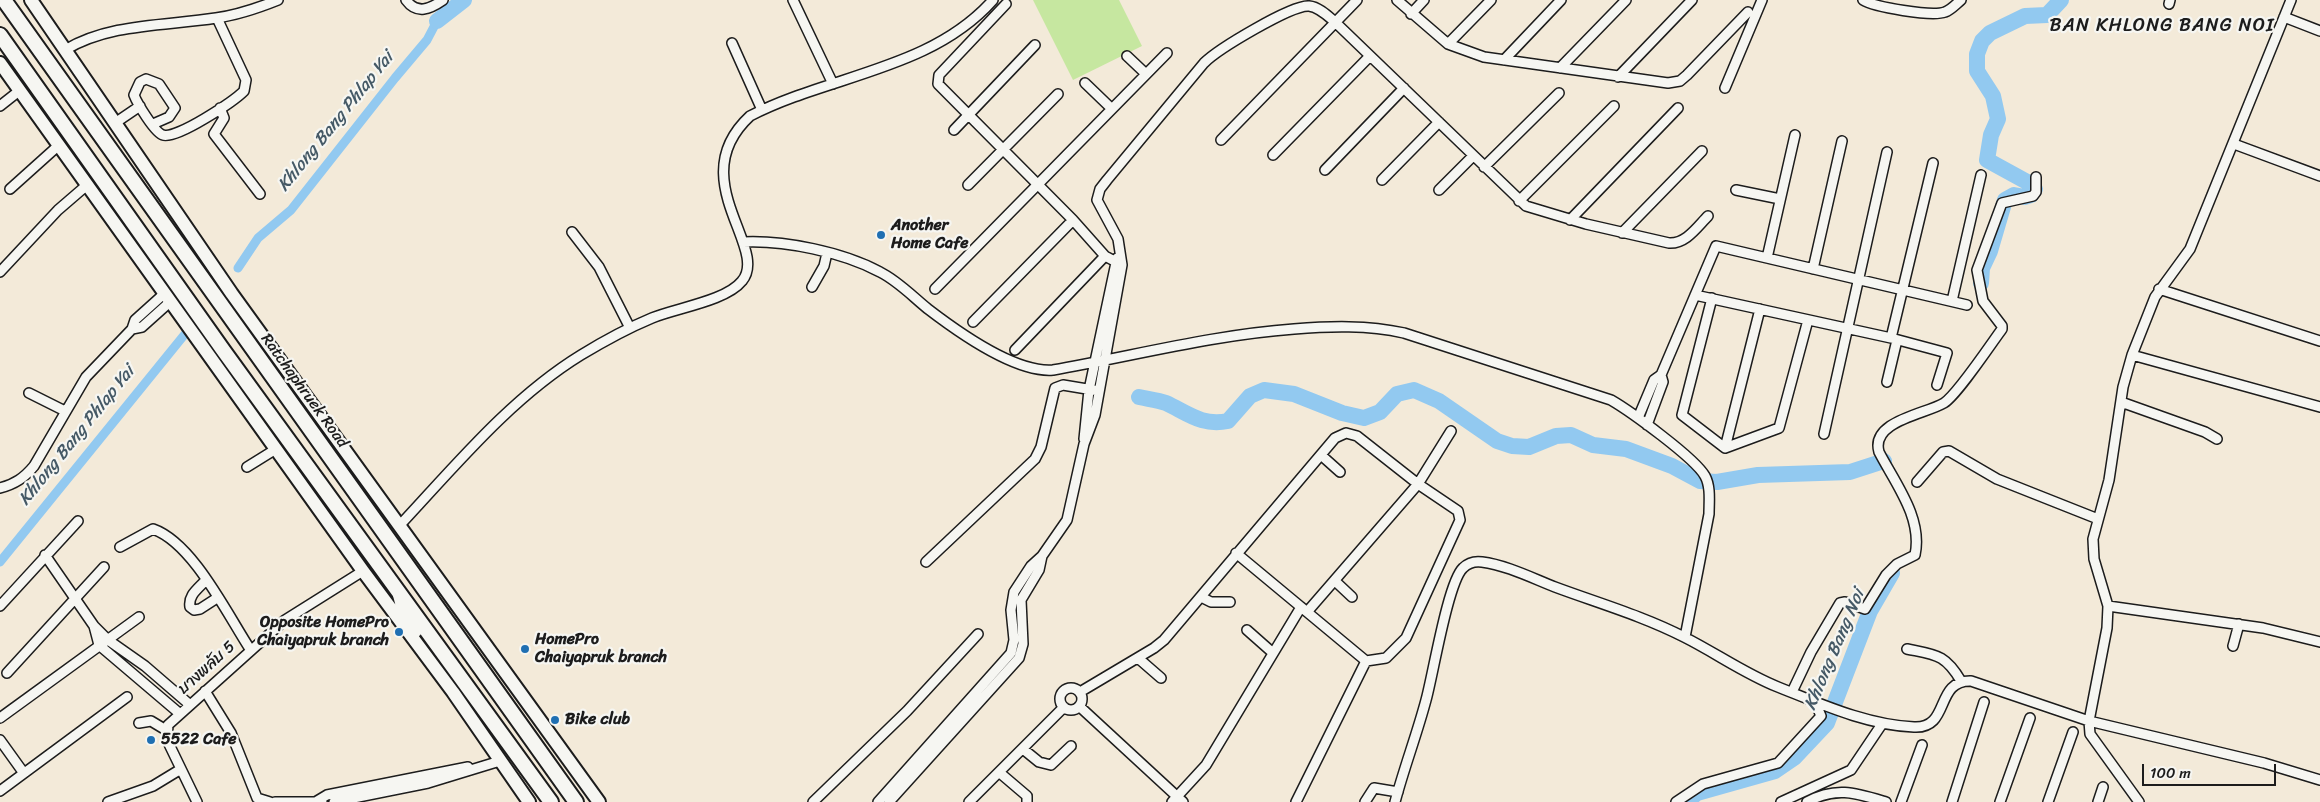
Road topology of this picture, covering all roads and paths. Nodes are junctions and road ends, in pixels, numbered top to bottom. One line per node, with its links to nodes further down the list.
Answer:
1 (4, 0): 27 (main road, Ratchaphruek Road)
2 (12, 0): 27 (main road)
3 (31, 0): 32 (main road, Ratchaphruek Road)
4 (278, 0): 24 (street)
5 (406, 0): 6 (street)
6 (443, 0)
7 (793, 0): 42 (street)
8 (993, 0): 42 (street)
9 (1357, 0): 25 (street)
10 (1397, 0): 22 (street)
11 (1424, 0): 22 (street)
12 (1491, 0): 30 (street)
13 (1561, 0): 36 (street)
14 (1626, 0): 38 (street)
15 (1692, 0): 40 (street)
16 (1762, 0): 44 (street)
17 (1863, 0): 18 (street)
18 (1961, 0)
19 (2291, 0): 23 (street)
20 (1006, 4): 55 (street)
21 (1748, 12): 40 (street)
22 (1411, 14): 30 (street)
23 (2284, 17): 26 (street); 63 (street)
24 (217, 18): 32 (street); 51 (street)
25 (1335, 22): 35 (street); 61 (street); 95 (street)
26 (2320, 32)
27 (29, 33): 96 (main road, Ratchaphruek Road)
28 (0, 36): 117 (main road)
29 (732, 43): 54 (street)
30 (1448, 44): 36 (street)
31 (1035, 45): 55 (street)
32 (65, 50): 57 (main road, Ratchaphruek Road)
33 (1167, 53): 39 (street)
34 (1127, 56): 39 (street)
35 (1370, 56): 43 (street); 68 (street)
36 (1504, 60): 38 (street)
37 (0, 64): 45 (main road)
38 (1560, 68): 40 (street)
39 (1146, 74): 53 (street)
40 (1618, 77)
41 (1085, 83): 53 (street)
42 (833, 84): 54 (street)
43 (1404, 88): 56 (street); 72 (street)
44 (1725, 88)
45 (20, 91): 48 (street); 64 (main road)
46 (1559, 93): 71 (street)
47 (1058, 94): 65 (street)
48 (0, 106)
49 (140, 106): 57 (street); 58 (street); 58 (street)
50 (1614, 106): 85 (street)
51 (220, 108): 58 (street); 83 (street)
52 (1678, 108): 88 (street)
53 (1112, 109): 77 (street)
54 (762, 110): 91 (street)
55 (968, 116): 59 (street); 65 (street)
56 (1439, 122): 69 (street); 76 (street)
57 (115, 123): 112 (main road, Ratchaphruek Road)
58 (153, 124)
59 (954, 130)
60 (1795, 135): 84 (street)
61 (1221, 140)
62 (1842, 141): 97 (street)
63 (2234, 144): 74 (street); 102 (street)
64 (59, 146): 78 (main road); 80 (street)
65 (1003, 150): 77 (street); 79 (street)
66 (1702, 151): 90 (street)
67 (1887, 152): 99 (street)
68 (1273, 155)
69 (1473, 156): 71 (street); 81 (street)
70 (1933, 163): 103 (street)
71 (1484, 167): 85 (street)
72 (1325, 170)
73 (1981, 175): 107 (street)
74 (2320, 176)
75 (2036, 177): 188 (street)
76 (1382, 180)
77 (1038, 184): 87 (street); 101 (street)
78 (87, 185): 98 (street); 106 (main road)
79 (968, 185)
80 (10, 189)
81 (1439, 190)
82 (1736, 190): 84 (street)
83 (260, 194)
84 (1780, 199): 94 (street)
85 (1519, 201): 88 (street)
86 (1708, 216): 90 (street)
87 (1073, 220): 93 (street); 111 (street)
88 (1570, 220): 90 (street)
89 (572, 232): 113 (street)
90 (1622, 233)
91 (743, 242): 92 (street); 113 (street)
92 (827, 253): 100 (street); 121 (street)
93 (1105, 256): 95 (street); 118 (street)
94 (1767, 258): 97 (street); 104 (street)
95 (1118, 264): 120 (street); 121 (street)
96 (191, 265): 112 (main road); 227 (main road, Ratchaphruek Road)
97 (1813, 269): 99 (street)
98 (0, 272)
99 (1859, 280): 103 (street); 114 (street)
100 (812, 287)
101 (934, 289)
102 (2159, 289): 116 (street); 119 (street)
103 (1903, 290): 107 (street); 115 (street)
104 (1696, 295): 105 (street); 122 (street)
105 (1712, 298): 109 (street); 137 (street)
106 (171, 301): 117 (main road); 130 (street); 138 (main road)
107 (1952, 301): 108 (street)
108 (1967, 305)
109 (1760, 309): 110 (street); 137 (street)
110 (1808, 320): 114 (street); 137 (street)
111 (973, 322)
112 (255, 326): 147 (main road, Ratchaphruek Road)
113 (630, 328): 147 (street)
114 (1848, 328): 115 (street); 134 (street)
115 (1894, 339): 123 (street); 124 (street)
116 (2320, 341)
117 (223, 350): 156 (main road)
118 (1015, 350)
119 (2132, 355): 128 (street); 129 (street)
120 (1110, 358): 121 (street); 126 (street); 131 (street)
121 (1095, 362): 125 (street)
122 (1661, 375): 131 (street); 132 (street)
123 (1887, 382)
124 (1937, 385)
125 (1089, 390): 126 (street); 136 (street); 151 (street)
126 (1100, 391): 136 (street)
127 (29, 393): 130 (street)
128 (2120, 402): 135 (street); 145 (street)
129 (2320, 407)
130 (65, 410): 144 (street)
131 (1638, 418): 132 (street)
132 (1647, 425): 170 (street)
133 (1451, 431): 143 (street)
134 (1824, 434)
135 (2217, 439)
136 (1084, 444): 201 (street)
137 (1725, 448)
138 (276, 449): 140 (street); 153 (main road)
139 (1321, 454): 141 (street); 143 (street); 149 (street)
140 (247, 468)
141 (1340, 472)
142 (1917, 482): 145 (street)
143 (1418, 484): 155 (street); 179 (street)
144 (0, 488)
145 (2098, 519): 163 (street)
146 (78, 521): 150 (street)
147 (400, 525): 228 (main road, Ratchaphruek Road)
148 (120, 547): 154 (street)
149 (1236, 553): 157 (street); 164 (street)
150 (45, 556): 160 (street); 162 (street)
151 (926, 562)
152 (104, 567): 160 (street)
153 (363, 572): 175 (street, บางพลับ 5); 186 (main road)
154 (206, 580): 159 (street); 159 (street)
155 (1335, 581): 158 (street); 164 (street)
156 (398, 588): 186 (main road); 226 (main road)
157 (1201, 597): 161 (street); 178 (street)
158 (1352, 597)
159 (217, 598): 175 (street)
160 (73, 599): 167 (street); 180 (street)
161 (1230, 602)
162 (0, 606)
163 (2108, 606): 166 (street); 198 (street)
164 (1304, 610): 177 (street); 179 (street)
165 (139, 617): 171 (street)
166 (2238, 624): 172 (street); 174 (street)
167 (94, 626): 171 (street); 173 (street)
168 (1247, 630): 177 (street)
169 (978, 634): 229 (street)
170 (1685, 637): 188 (street); 216 (street)
171 (108, 640): 173 (street); 181 (street)
172 (2320, 642)
173 (99, 645): 184 (street); 196 (street)
174 (2233, 646)
175 (250, 649): 185 (street, บางพลับ 5)
176 (1907, 649): 183 (street)
177 (1273, 653): 218 (street)
178 (1138, 658): 182 (street); 187 (street)
179 (1366, 661): 234 (street)
180 (7, 673)
181 (154, 674): 184 (street); 192 (street)
182 (1161, 678)
183 (1961, 680): 198 (street); 200 (street)
184 (147, 684): 195 (street)
185 (205, 691): 192 (street, บางพลับ 5); 221 (street)
186 (454, 692): 208 (main road)
187 (1080, 692): 193 (street); 194 (street)
188 (1792, 692): 191 (street)
189 (127, 697): 210 (street)
190 (1984, 702): 243 (street)
191 (1817, 703): 200 (street); 237 (street)
192 (189, 704): 195 (street, บางพลับ 5)
193 (1079, 706): 194 (street); 218 (street)
194 (1064, 707): 207 (street)
195 (179, 714): 202 (street, บางพลับ 5)
196 (0, 718)
197 (2030, 718): 244 (street)
198 (2089, 721): 212 (street); 247 (street)
199 (139, 723): 202 (street)
200 (1882, 724): 238 (street)
201 (949, 727): 230 (street); 231 (street)
202 (166, 730): 209 (street)
203 (2073, 732): 245 (street)
204 (0, 740): 210 (street)
205 (1922, 745): 242 (street)
206 (1071, 746): 207 (street)
207 (1023, 749): 211 (street)
208 (500, 761): 213 (street); 225 (main road)
209 (181, 769): 219 (street); 220 (street)
210 (23, 772): 215 (street)
211 (1000, 773): 232 (street); 233 (street)
212 (2320, 780)
213 (406, 784): 223 (street); 224 (street)
214 (2104, 787): 246 (street)
215 (0, 791)
216 (1398, 792): 235 (street); 236 (street)
217 (1854, 792): 239 (street); 240 (street); 241 (street)
218 (1177, 800)
219 (108, 802)
220 (196, 802)
221 (270, 802)
222 (275, 802): 223 (street)
223 (320, 802)
224 (334, 802)
225 (529, 802)
226 (551, 802)
227 (576, 802)
228 (599, 802)
229 (812, 802)
230 (878, 802)
231 (889, 802)
232 (969, 802)
233 (1028, 802)
234 (1296, 802)
235 (1365, 802)
236 (1396, 802)
237 (1676, 802)
238 (1781, 802)
239 (1807, 802)
240 (1851, 802)
241 (1886, 802)
242 (1901, 802)
243 (1952, 802)
244 (2000, 802)
245 (2048, 802)
246 (2098, 802)
247 (2139, 802)

